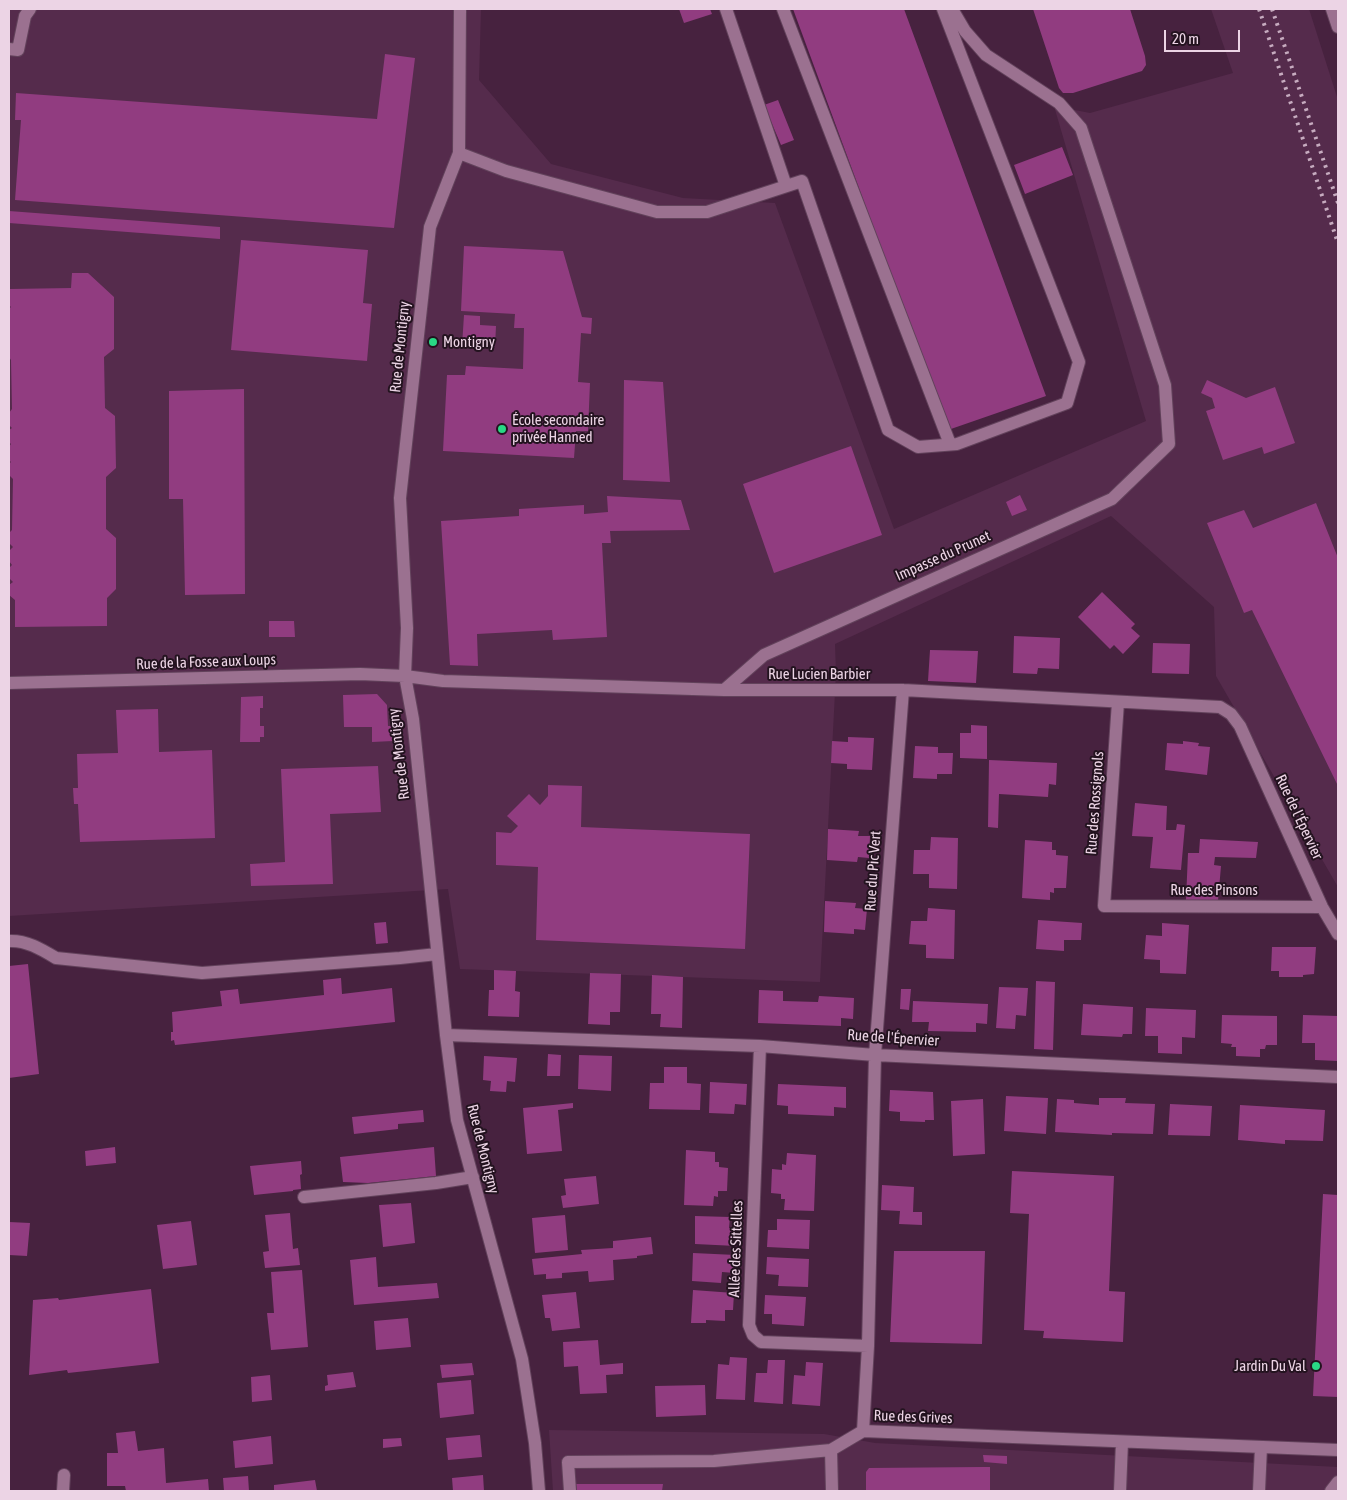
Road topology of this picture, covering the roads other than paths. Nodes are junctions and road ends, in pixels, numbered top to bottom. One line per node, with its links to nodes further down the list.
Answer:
1 (30, 9): 9 (street)
2 (460, 9): 10 (street, Rue de Montigny)
3 (726, 9): 11 (street)
4 (783, 9): 12 (street)
5 (943, 9): 12 (street)
6 (952, 9): 15 (street, Impasse du Prunet)
7 (1332, 9): 8 (street)
8 (1338, 27)
9 (9, 49)
10 (459, 153): 11 (street); 13 (street, Rue de Montigny)
11 (786, 186): 12 (street)
12 (950, 444)
13 (405, 676): 14 (street, Rue de la Fosse aux Loups); 15 (street, Rue Lucien Barbier); 23 (street, Rue de Montigny)
14 (9, 684)
15 (724, 690): 16 (street, Rue Lucien Barbier)
16 (903, 690): 17 (street, Rue Lucien Barbier); 26 (street, Rue du Pic Vert)
17 (1118, 702): 18 (street, Rue Lucien Barbier); 19 (street, Rue des Rossignols)
18 (1230, 714): 20 (street, Rue de l'Épervier)
19 (1104, 906): 20 (street, Rue des Pinsons)
20 (1322, 907): 21 (street, Rue de l'Épervier)
21 (1338, 934)
22 (9, 941): 23 (street)
23 (437, 954): 24 (street, Rue de Montigny)
24 (446, 1035): 25 (street, Rue de l'Épervier); 28 (street, Rue de Montigny)
25 (760, 1046): 26 (street, Rue de l'Épervier); 30 (street, Allée des Sittelles)
26 (875, 1055): 27 (street, Rue de l'Épervier); 30 (street, Rue des Grives)
27 (1338, 1077)
28 (472, 1177): 29 (street); 40 (street, Rue de Montigny)
29 (304, 1197)
30 (868, 1346): 31 (street, Rue des Grives)
31 (863, 1431): 32 (street, Rue des Grives); 34 (street)
32 (1122, 1442): 33 (street, Rue des Grives); 43 (street)
33 (1261, 1447): 35 (street, Rue des Grives); 38 (street)
34 (831, 1450): 41 (street); 42 (street)
35 (1337, 1452)
36 (64, 1475): 39 (street)
37 (1338, 1482): 44 (street)
38 (1261, 1488)
39 (63, 1491)
40 (539, 1491)
41 (570, 1491)
42 (832, 1491)
43 (1120, 1491)
44 (1331, 1491)

